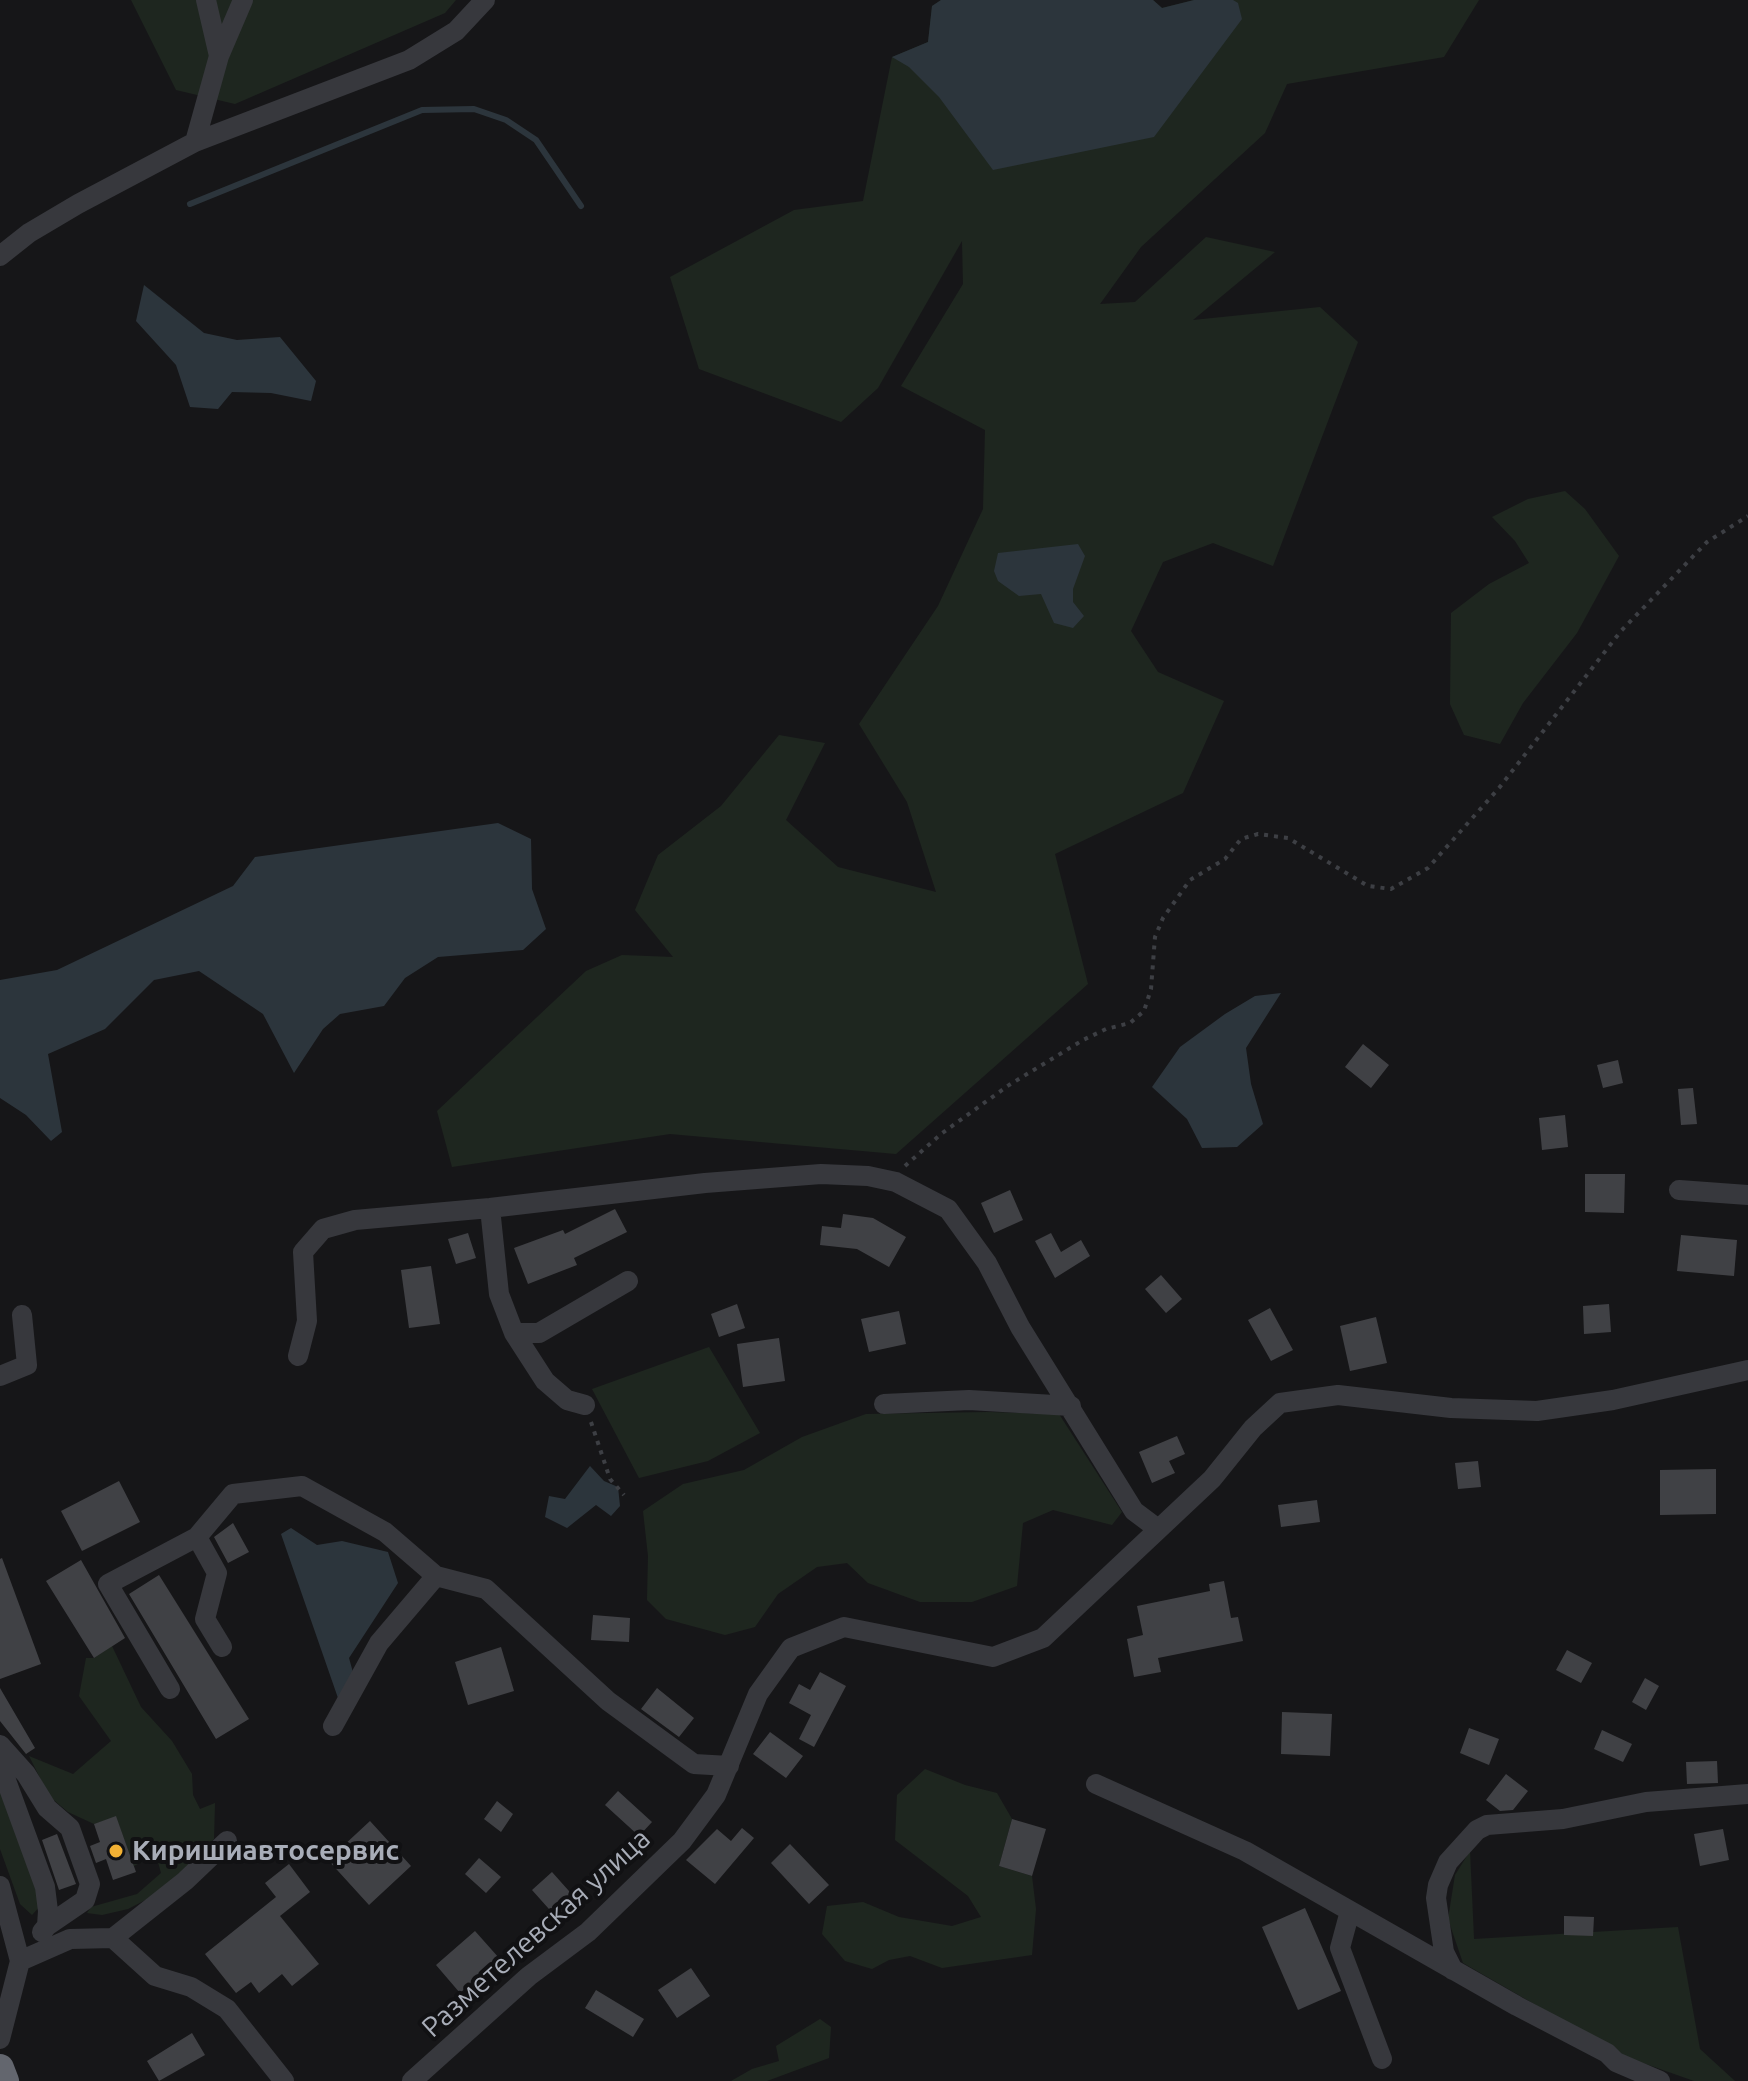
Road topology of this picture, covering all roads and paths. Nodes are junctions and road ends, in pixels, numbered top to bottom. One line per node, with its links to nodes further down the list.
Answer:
1 (206, 0): 4 (street)
2 (243, 0): 4 (street)
3 (485, 0): 5 (street)
4 (219, 56): 5 (street)
5 (195, 142): 6 (street)
6 (0, 256)
7 (1748, 516): 8 (path)
8 (896, 1182): 11 (street); 20 (street)
9 (1679, 1190): 10 (street)
10 (1748, 1195)
11 (490, 1208): 14 (street); 15 (street)
12 (628, 1281): 14 (street)
13 (22, 1315): 17 (street)
14 (514, 1333): 19 (street)
15 (298, 1356)
16 (1748, 1370): 22 (street, Разметелевская улица)
17 (0, 1376)
18 (884, 1404): 20 (street)
19 (585, 1405): 21 (path)
20 (1071, 1406): 22 (street)
21 (624, 1495)
22 (1158, 1529): 30 (street, Разметелевская улица)
23 (197, 1537): 24 (street); 25 (street); 26 (street)
24 (436, 1576): 27 (street); 30 (street)
25 (222, 1647)
26 (170, 1689)
27 (333, 1726)
28 (0, 1745): 36 (street)
29 (0, 1764): 36 (street)
30 (729, 1766): 45 (street, Разметелевская улица)
31 (1096, 1784): 35 (street)
32 (1748, 1794): 39 (street)
33 (227, 1841): 37 (street)
34 (0, 1886): 38 (street)
35 (1350, 1911): 39 (street); 41 (street)
36 (47, 1926): 38 (street)
37 (113, 1938): 38 (street); 44 (street)
38 (20, 1961): 40 (street)
39 (1453, 1970): 46 (street)
40 (0, 2039)
41 (1382, 2059)
42 (0, 2068): 43 (highway)
43 (5, 2081)
44 (284, 2081)
45 (412, 2081)
46 (1660, 2081)

